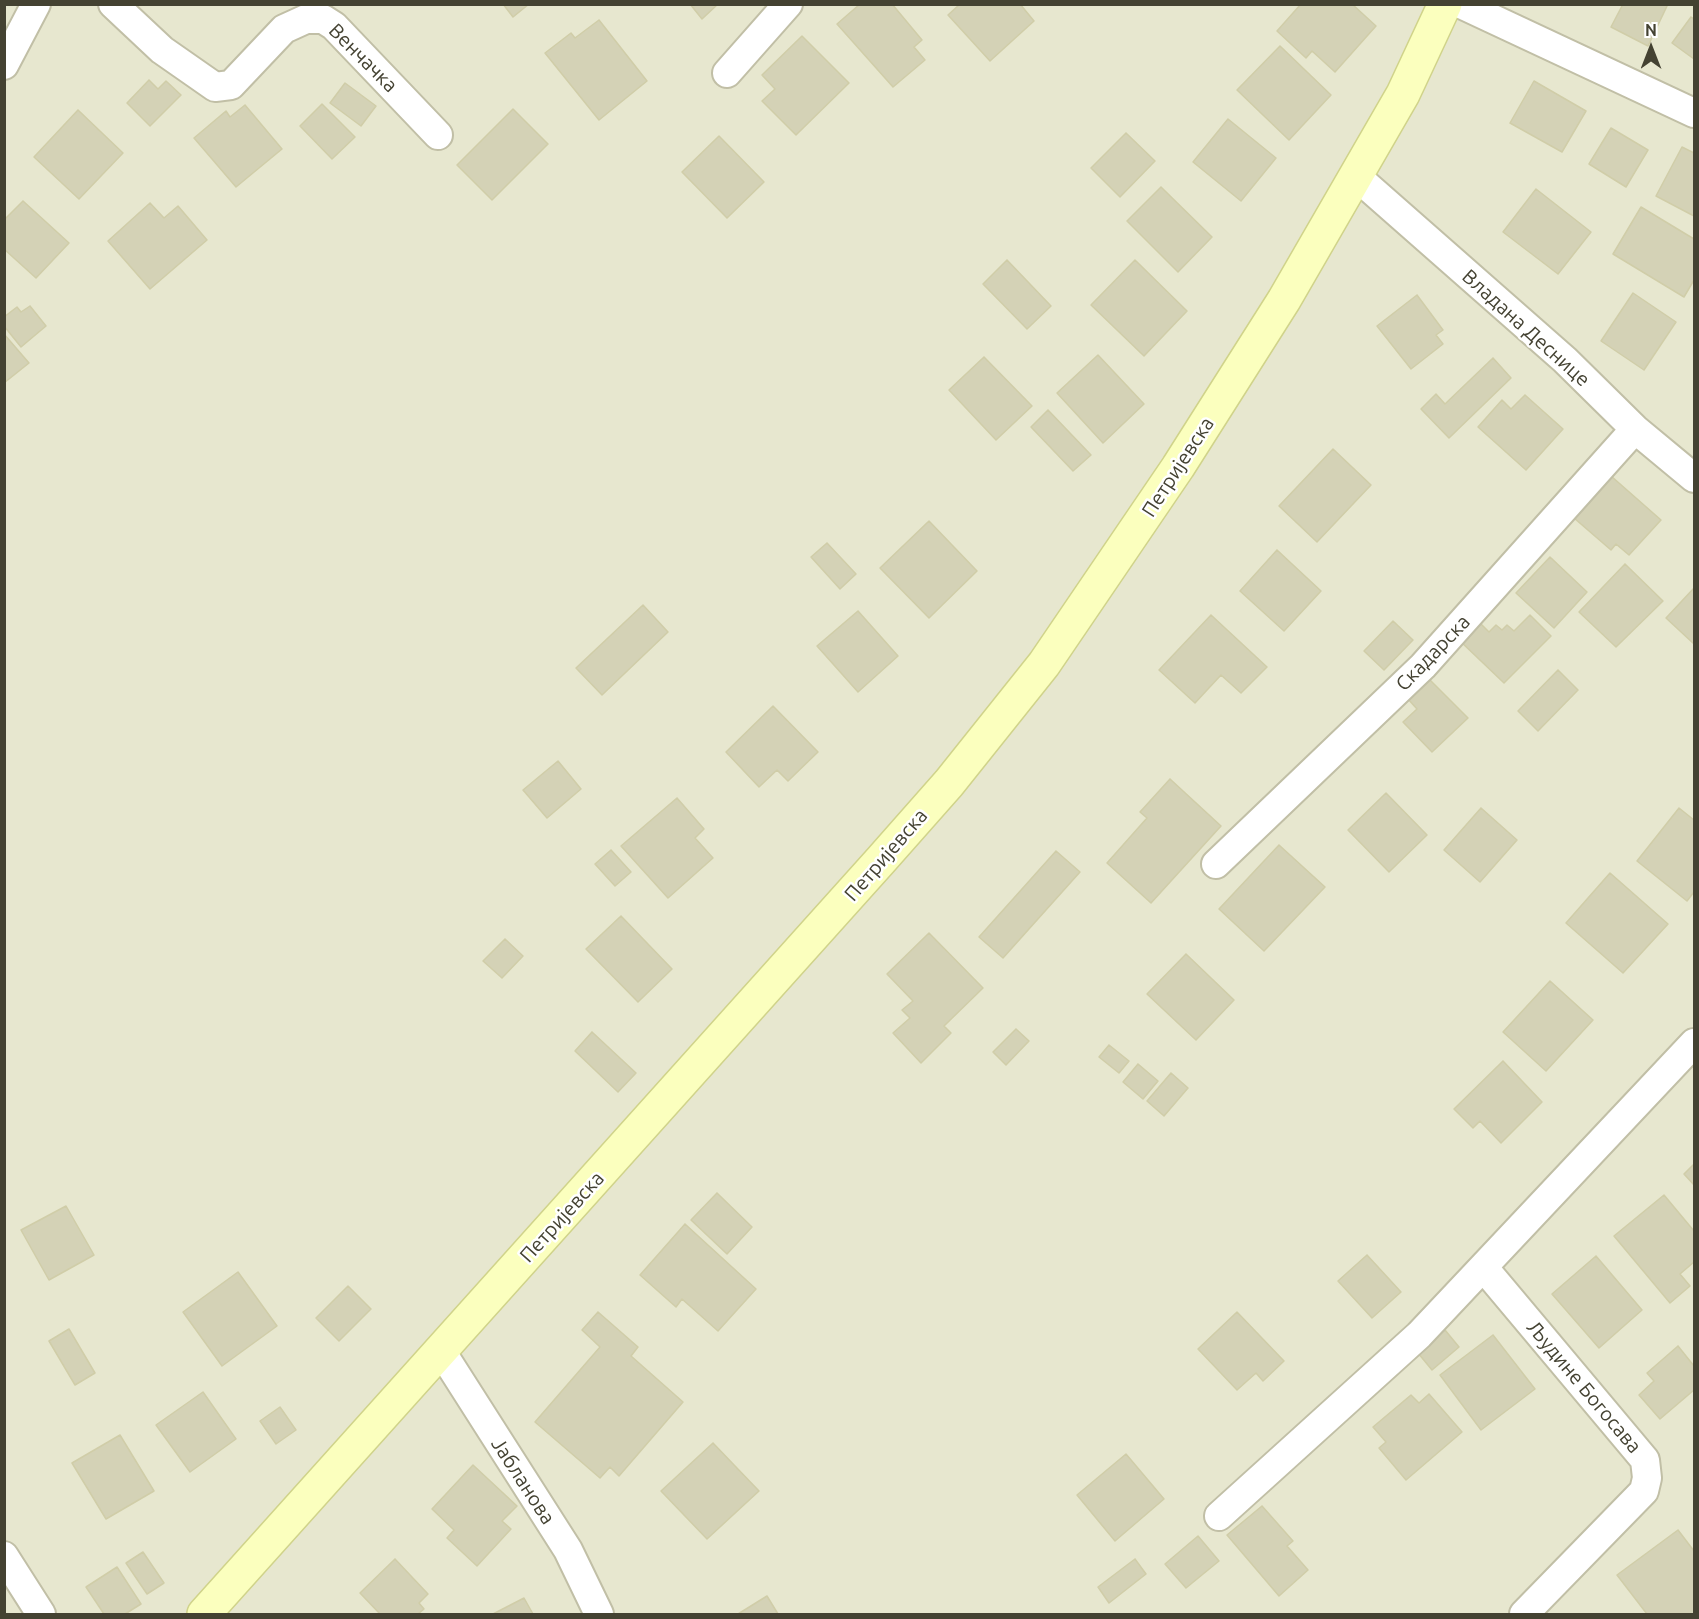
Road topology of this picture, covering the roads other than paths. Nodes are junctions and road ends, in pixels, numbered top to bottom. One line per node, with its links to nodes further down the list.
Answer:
1 (36, 4): 6 (street)
2 (112, 4): 9 (street, Венчачка)
3 (788, 4): 7 (street)
4 (1445, 4): 10 (main road, Петријевска)
5 (1461, 4): 8 (street)
6 (4, 65)
7 (727, 74)
8 (1695, 113)
9 (438, 135)
10 (1357, 177): 11 (street, Владана Деснице); 16 (main road, Петријевска)
11 (1635, 429): 12 (street, Владана Деснице); 13 (street, Скадарска)
12 (1695, 478)
13 (1216, 864)
14 (1695, 1042): 15 (street)
15 (1484, 1268): 17 (street); 22 (street, Људине Богосава)
16 (441, 1351): 20 (main road, Петријевска); 21 (street, Јабланова)
17 (1219, 1516)
18 (4, 1556): 19 (street)
19 (41, 1614)
20 (204, 1614)
21 (598, 1614)
22 (1524, 1614)

